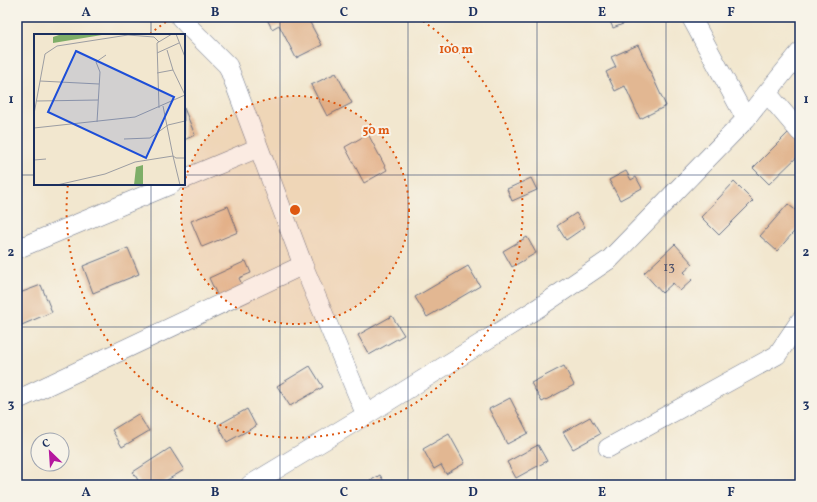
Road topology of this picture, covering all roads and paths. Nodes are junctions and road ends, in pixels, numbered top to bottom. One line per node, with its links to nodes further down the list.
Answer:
1 (180, 17): 7 (street)
2 (691, 17): 5 (street)
3 (800, 52): 4 (street)
4 (767, 93): 5 (street); 6 (street)
5 (746, 119): 14 (street)
6 (800, 132)
7 (258, 148): 8 (street); 11 (street)
8 (185, 179)
9 (170, 185): 10 (street)
10 (17, 249)
11 (303, 266): 13 (street); 14 (street)
12 (800, 321): 15 (street)
13 (17, 400)
14 (366, 415): 16 (street)
15 (608, 448)
16 (250, 485)

